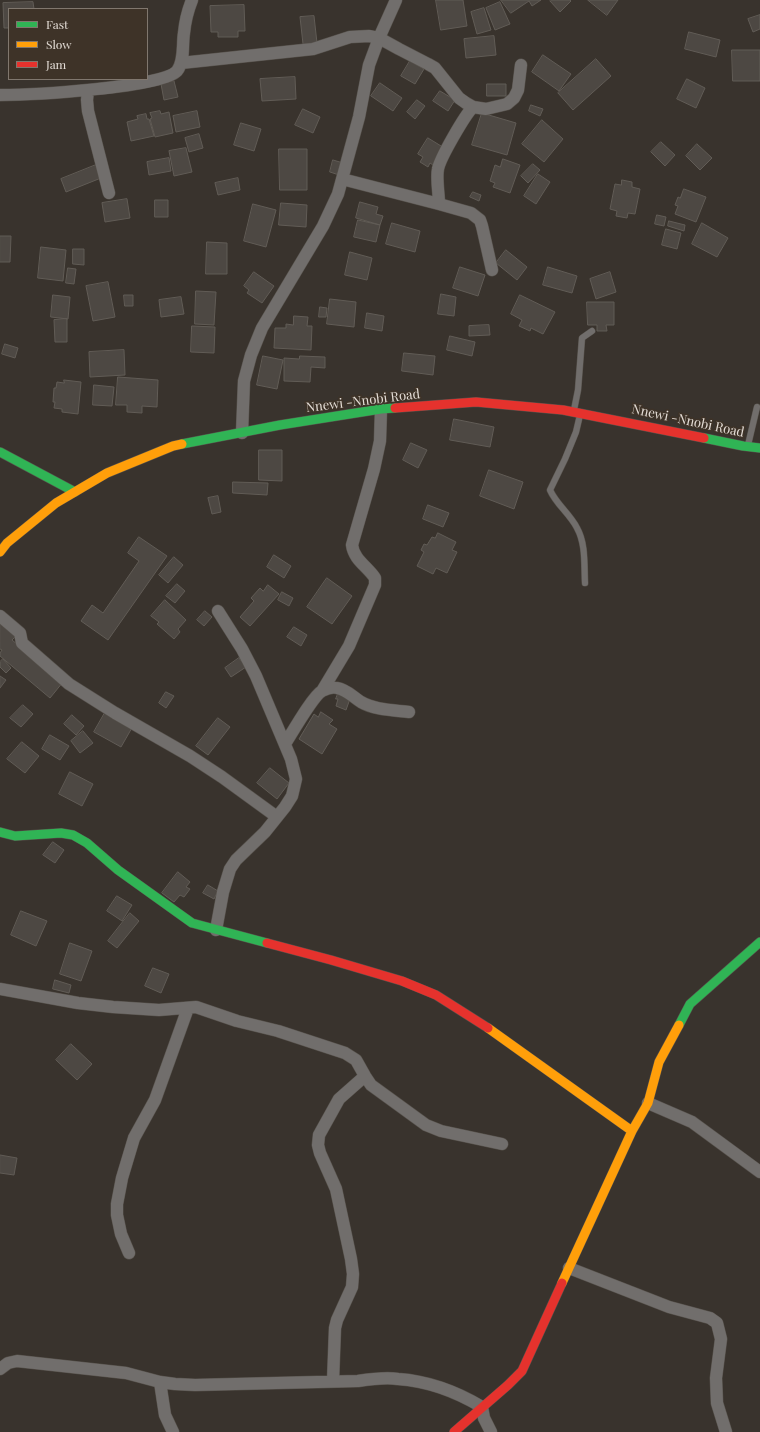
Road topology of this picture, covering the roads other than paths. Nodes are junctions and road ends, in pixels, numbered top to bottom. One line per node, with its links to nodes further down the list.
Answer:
1 (192, 0): 4 (street)
2 (396, 0): 3 (street)
3 (379, 38): 4 (street); 8 (street); 9 (street)
4 (181, 64): 6 (street)
5 (521, 65): 8 (street)
6 (88, 90): 7 (street); 10 (street)
7 (0, 95)
8 (473, 107): 11 (street)
9 (342, 179): 11 (street); 17 (street)
10 (109, 193)
11 (439, 204): 12 (street)
12 (492, 270)
13 (592, 331): 16 (lane)
14 (757, 406): 18 (lane)
15 (381, 409): 16 (street, Nnewi -Nnobi Road); 17 (street, Nnewi -Nnobi Road); 26 (street)
16 (577, 413): 18 (street, Nnewi -Nnobi Road); 23 (lane)
17 (242, 433): 21 (street, Nnewi -Nnobi Road)
18 (748, 447): 19 (street, Nnewi -Nnobi Road)
19 (760, 448)
20 (0, 452): 21 (street)
21 (75, 492): 22 (street, Nnewi -Nnobi Road)
22 (0, 552)
23 (586, 583)
24 (218, 612): 28 (street)
25 (0, 616): 29 (street)
26 (322, 691): 27 (street); 28 (street)
27 (409, 712)
28 (285, 744): 29 (street)
29 (277, 817): 31 (street)
30 (0, 832): 31 (street)
31 (216, 930): 37 (street)
32 (760, 942): 36 (street)
33 (0, 989): 34 (street)
34 (188, 1008): 35 (street); 40 (street)
35 (365, 1076): 38 (street); 43 (street)
36 (648, 1102): 37 (street); 39 (street)
37 (632, 1131): 41 (street)
38 (502, 1144)
39 (760, 1172)
40 (129, 1253)
41 (570, 1268): 45 (street); 49 (street)
42 (0, 1369): 44 (street)
43 (333, 1381): 44 (street); 45 (street)
44 (160, 1382): 46 (street)
45 (482, 1407): 47 (street); 48 (street)
46 (173, 1432)
47 (454, 1432)
48 (491, 1432)
49 (726, 1432)

